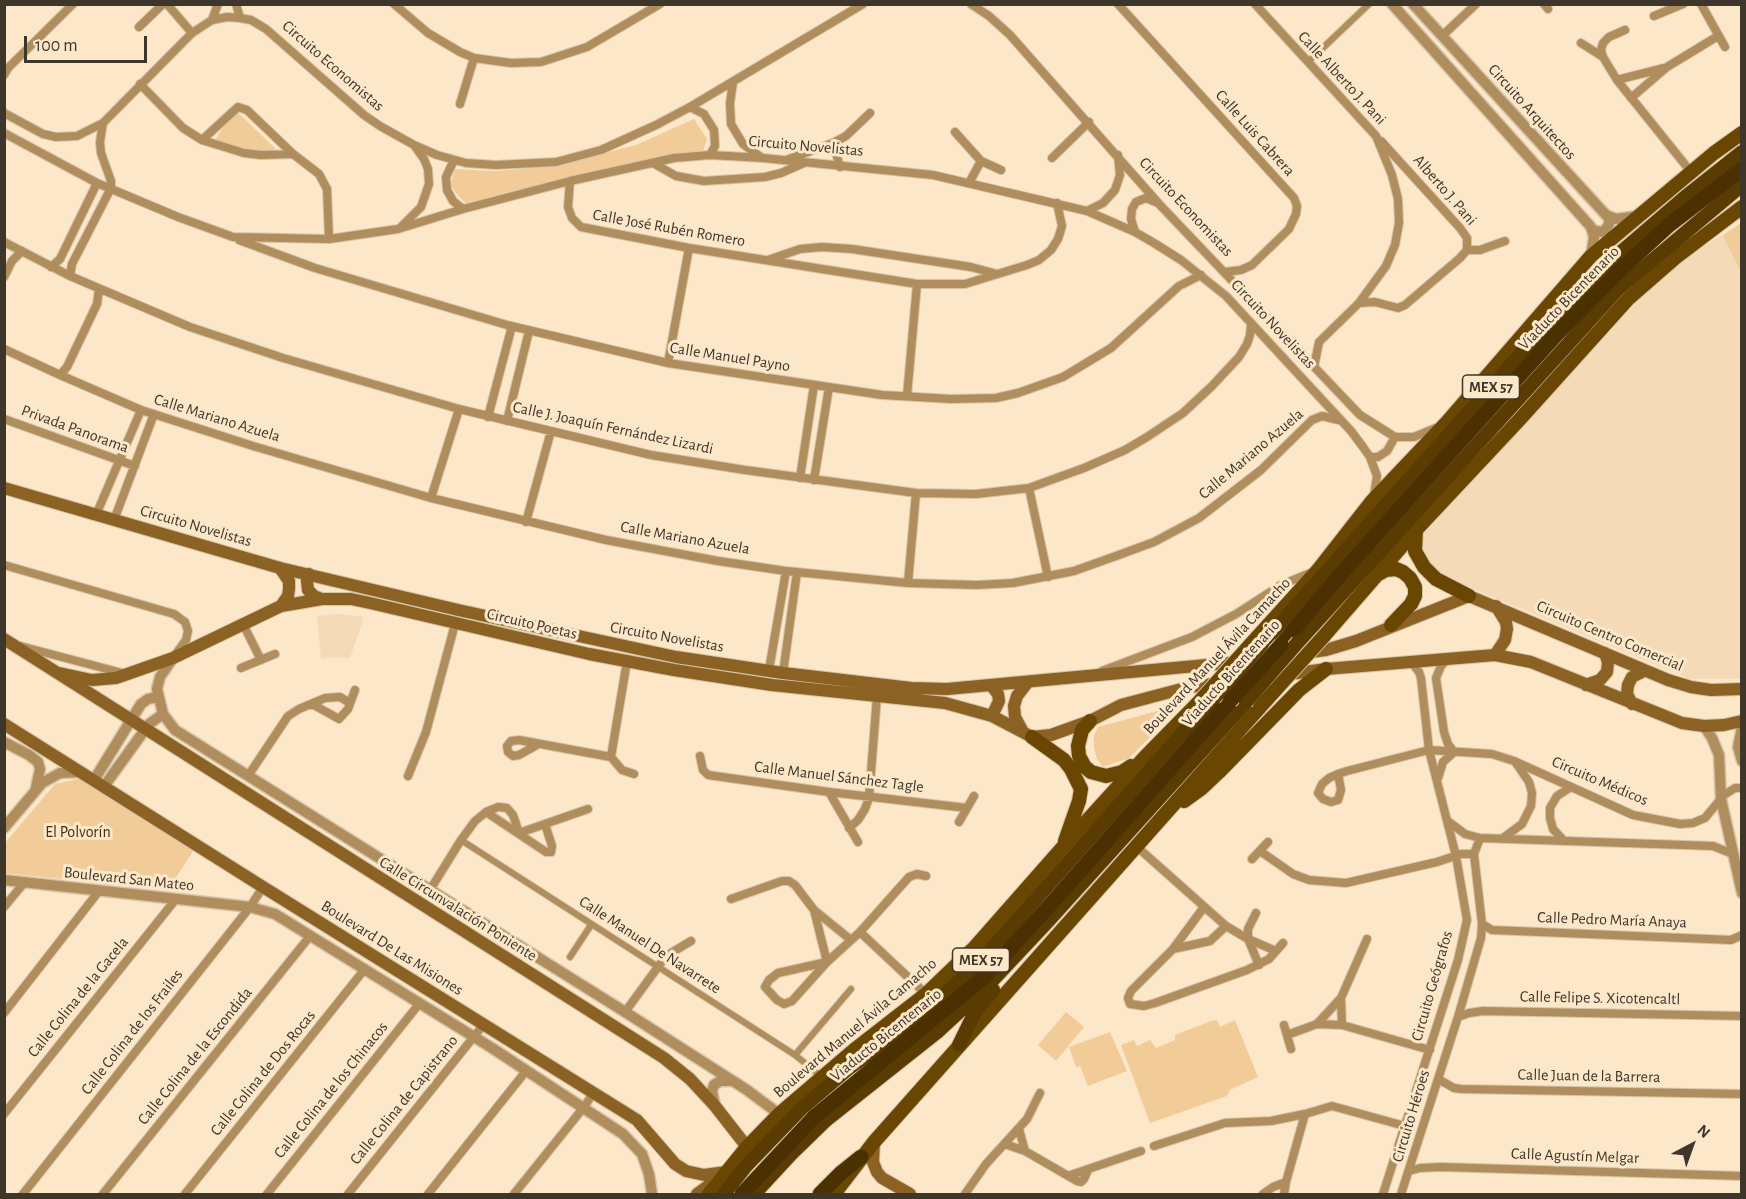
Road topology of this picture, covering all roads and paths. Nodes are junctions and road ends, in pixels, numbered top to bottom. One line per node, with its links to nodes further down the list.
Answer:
1 (73, 4): 31 (street)
2 (165, 4): 20 (street); 22 (street)
3 (218, 4): 19 (street)
4 (236, 4): 18 (street)
5 (394, 4): 28 (street)
6 (660, 4): 28 (street)
7 (863, 4): 33 (street, Circuito Economistas)
8 (971, 4): 40 (street, Circuito Economistas)
9 (1118, 4): 89 (street, Calle Luis Cabrera)
10 (1255, 4): 29 (street, Calle Alberto J. Pani)
11 (1369, 4): 29 (street)
12 (1392, 4): 77 (street)
13 (1413, 4): 23 (street, Circuito Arquitectos)
14 (1476, 4): 23 (street)
15 (1683, 4): 17 (street)
16 (1701, 4): 24 (street)
17 (1654, 16)
18 (240, 18): 19 (street, Circuito Economistas); 48 (street, Circuito Economistas)
19 (212, 20): 22 (street, Circuito Economistas)
20 (139, 27)
21 (1625, 30): 27 (street)
22 (192, 33): 34 (street, Circuito Economistas)
23 (1442, 36): 75 (street, Circuito Arquitectos)
24 (1718, 36): 26 (street); 30 (street)
25 (1581, 43): 27 (street)
26 (1725, 47)
27 (1603, 57): 32 (street)
28 (474, 58): 36 (street)
29 (1308, 62): 45 (street, Calle Alberto J. Pani)
30 (1667, 67): 32 (street); 35 (street)
31 (4, 75)
32 (1617, 80): 35 (street)
33 (733, 82): 37 (street, Circuito Economistas); 53 (street)
34 (140, 84): 41 (street, Circuito Economistas); 46 (street)
35 (1631, 98): 63 (street)
36 (460, 104)
37 (690, 107): 51 (street); 55 (street, Circuito Economistas)
38 (5, 112): 41 (street, Circuito Economistas)
39 (870, 113): 47 (street)
40 (1089, 122): 52 (street, Circuito Economistas); 54 (street)
41 (104, 123): 68 (street)
42 (955, 132): 57 (street)
43 (1742, 133): 63 (main road, Boulevard Manuel Ávila Camacho)
44 (4, 134): 65 (street, Circuito Novelistas)
45 (1376, 136): 84 (street, Alberto J. Pani); 96 (street, Calle Alberto J. Pani)
46 (202, 140): 50 (street); 50 (street)
47 (833, 143): 56 (street); 60 (street)
48 (414, 145): 55 (street, Circuito Economistas); 76 (street)
49 (1742, 152): 148 (highway, Boulevard Manuel Ávila Camacho / MEX 57)
50 (293, 154): 80 (street)
51 (710, 155): 53 (street, Circuito Novelistas); 58 (street, Circuito Novelistas)
52 (1118, 155): 70 (street, Circuito Economistas); 73 (street)
53 (763, 158): 56 (street, Circuito Novelistas)
54 (1052, 158)
55 (454, 160): 72 (street)
56 (786, 160): 59 (street, Circuito Novelistas)
57 (981, 161): 62 (street); 66 (street)
58 (653, 162): 59 (street); 64 (street, Circuito Novelistas)
59 (805, 163): 60 (street, Circuito Novelistas)
60 (840, 167): 66 (street, Circuito Novelistas)
61 (1742, 169): 172 (highway, Viaducto Bicentenario, bridge)
62 (1001, 170)
63 (1691, 172): 74 (main road, Boulevard Manuel Ávila Camacho)
64 (570, 181): 72 (street, Circuito Novelistas); 83 (street, Calle José Rubén Romero)
65 (97, 183): 68 (street, Circuito Novelistas); 88 (street)
66 (969, 183): 69 (street, Circuito Novelistas)
67 (1742, 185): 172 (highway, MEX 57, bridge)
68 (111, 188): 79 (street, Circuito Novelistas); 92 (street)
69 (1057, 203): 73 (street, Circuito Novelistas); 90 (street, Calle José Rubén Romero)
70 (1161, 205): 78 (street); 89 (street, Circuito Economistas)
71 (1742, 207): 130 (main road)
72 (462, 209): 76 (street, Circuito Novelistas)
73 (1087, 211): 78 (street, Circuito Novelistas)
74 (1639, 216): 75 (street); 86 (main road, Boulevard Manuel Ávila Camacho)
75 (1609, 217): 77 (street)
76 (398, 229): 80 (street, Circuito Novelistas)
77 (1593, 230): 86 (street)
78 (1135, 232): 91 (street, Circuito Novelistas)
79 (232, 237): 80 (street, Circuito Novelistas); 98 (street, Calle Manuel Payno)
80 (329, 239)
81 (1505, 241): 84 (street)
82 (4, 242): 85 (street, Calle J. Joaquín Fernández Lizardi)
83 (688, 248): 87 (street, Calle José Rubén Romero); 101 (street)
84 (1467, 250): 96 (street, Alberto J. Pani)
85 (22, 251): 88 (street, Calle J. Joaquín Fernández Lizardi); 93 (street)
86 (1591, 256): 114 (main road, Boulevard Manuel Ávila Camacho)
87 (766, 261): 90 (street, Calle José Rubén Romero); 94 (street, Calle José Rubén Romero)
88 (51, 267): 92 (street, Calle J. Joaquín Fernández Lizardi)
89 (1225, 272): 102 (street, Circuito Economistas)
90 (997, 274): 94 (street, Calle José Rubén Romero)
91 (1201, 275): 97 (street, Circuito Novelistas); 106 (street, Calle Manuel Payno)
92 (70, 276): 95 (street, Calle J. Joaquín Fernández Lizardi)
93 (4, 277)
94 (918, 284): 106 (street)
95 (99, 289): 103 (street); 107 (street, Calle J. Joaquín Fernández Lizardi)
96 (1359, 303): 102 (street, Calle Alberto J. Pani)
97 (1251, 324): 112 (street, Circuito Novelistas); 123 (street, Calle J. Joaquín Fernández Lizardi)
98 (512, 326): 99 (street, Calle Manuel Payno); 110 (street)
99 (530, 331): 101 (street, Calle Manuel Payno); 113 (street)
100 (4, 349): 103 (street, Calle Mariano Azuela)
101 (668, 363): 104 (street, Calle Manuel Payno)
102 (1314, 367): 116 (street, Circuito Economistas)
103 (60, 375): 108 (street, Calle Mariano Azuela)
104 (814, 385): 105 (street, Calle Manuel Payno); 120 (street)
105 (829, 387): 106 (street, Calle Manuel Payno); 121 (street)
106 (907, 396)
107 (459, 409): 110 (street, Calle J. Joaquín Fernández Lizardi); 125 (street)
108 (141, 410): 109 (street, Calle Mariano Azuela); 118 (street)
109 (154, 414): 119 (street); 125 (street, Calle Mariano Azuela)
110 (488, 417): 113 (street, Calle J. Joaquín Fernández Lizardi)
111 (4, 419): 118 (street, Privada Panorama)
112 (1340, 420): 117 (street, Circuito Novelistas); 138 (street, Calle Mariano Azuela)
113 (507, 421): 115 (street, Calle J. Joaquín Fernández Lizardi)
114 (1447, 422): 116 (street); 126 (main road, Boulevard Manuel Ávila Camacho)
115 (551, 431): 120 (street, Calle J. Joaquín Fernández Lizardi); 129 (street)
116 (1395, 437): 117 (street)
117 (1370, 457): 126 (street, Circuito Novelistas)
118 (119, 461): 119 (street, Privada Panorama); 127 (street)
119 (135, 466): 128 (street)
120 (800, 478): 121 (street, Calle J. Joaquín Fernández Lizardi)
121 (814, 480): 124 (street, Calle J. Joaquín Fernández Lizardi)
122 (4, 488): 127 (main road, Circuito Novelistas)
123 (1029, 488): 124 (street, Calle J. Joaquín Fernández Lizardi); 138 (street)
124 (916, 493): 139 (street)
125 (431, 498): 129 (street, Calle Mariano Azuela)
126 (1372, 501): 133 (main road, Boulevard Manuel Ávila Camacho)
127 (96, 515): 128 (main road, Circuito Novelistas)
128 (114, 520): 132 (main road, Circuito Novelistas)
129 (526, 522): 134 (street, Calle Mariano Azuela)
130 (1416, 530): 137 (main road); 140 (main road)
131 (4, 565): 152 (street)
132 (280, 568): 136 (main road, Circuito Novelistas); 142 (main road)
133 (1318, 570): 148 (main road, Boulevard Manuel Ávila Camacho); 164 (street, Circuito Novelistas)
134 (786, 571): 135 (street, Calle Mariano Azuela); 159 (street)
135 (797, 572): 139 (street, Calle Mariano Azuela); 162 (street)
136 (309, 574): 141 (main road); 159 (main road, Circuito Novelistas)
137 (1375, 576): 146 (main road); 212 (main road, bridge)
138 (1048, 577): 139 (street, Calle Mariano Azuela)
139 (908, 583)
140 (1469, 596): 143 (main road, Circuito Centro Comercial); 146 (main road)
141 (322, 599): 142 (main road, Circuito Poetas); 145 (main road, Circuito Poetas)
142 (281, 606): 144 (main road, Circuito Poetas)
143 (1496, 606): 149 (main road, Circuito Centro Comercial); 151 (main road)
144 (243, 624): 152 (main road, Circuito Poetas); 154 (street)
145 (455, 624): 155 (main road, Circuito Poetas); 199 (street)
146 (1391, 625): 164 (main road)
147 (8, 641): 161 (main road, Calle Circunvalación Poniente); 163 (street)
148 (1257, 644): 191 (main road, Boulevard Manuel Ávila Camacho, bridge); 324 (highway, Boulevard Manuel Ávila Camacho / MEX 57, bridge)
149 (1605, 653): 160 (main road, Circuito Centro Comercial); 167 (main road)
150 (275, 654): 154 (street)
151 (1495, 655): 153 (main road); 167 (main road)
152 (173, 658): 163 (main road, Circuito Poetas); 171 (street)
153 (1448, 659): 156 (main road); 189 (street)
154 (261, 660): 157 (street)
155 (627, 661): 170 (main road, Circuito Poetas); 192 (street)
156 (1411, 662): 158 (main road); 188 (street, Circuito Geógrafos)
157 (241, 668)
158 (1326, 669): 179 (main road); 212 (main road)
159 (769, 670): 162 (main road, Circuito Novelistas)
160 (1644, 672): 168 (main road, Circuito Centro Comercial); 175 (main road)
161 (59, 673): 163 (main road, Circuito Poetas); 178 (main road, Calle Circunvalación Poniente)
162 (783, 673): 166 (main road, Circuito Novelistas)
163 (128, 674)
164 (1089, 676): 165 (main road, Circuito Novelistas)
165 (1028, 683): 166 (main road, Circuito Novelistas); 185 (main road)
166 (992, 685): 177 (main road)
167 (1586, 685): 175 (main road)
168 (1742, 689)
169 (356, 690): 174 (street)
170 (877, 696): 177 (main road, Circuito Poetas); 207 (street)
171 (158, 697): 176 (street); 178 (street)
172 (1238, 701): 247 (highway, MEX 57); 325 (highway, Viaducto Bicentenario)
173 (312, 704): 174 (street); 174 (street); 198 (street)
174 (350, 704)
175 (1632, 704): 182 (main road)
176 (163, 714): 184 (street); 198 (street)
177 (992, 716): 185 (main road, Circuito Poetas)
178 (132, 721): 184 (main road, Calle Circunvalación Poniente); 201 (street)
179 (1090, 721): 185 (main road); 191 (main road)
180 (1742, 721): 182 (main road)
181 (4, 724): 195 (main road, Boulevard De Las Misiones)
182 (1704, 726): 208 (street)
183 (1742, 727): 194 (street)
184 (145, 728): 201 (street); 248 (main road, Calle Circunvalación Poniente)
185 (1027, 734): 225 (main road)
186 (4, 742): 204 (street)
187 (537, 745): 187 (street); 192 (street)
188 (1429, 750): 189 (street, Circuito Médicos); 197 (street, Circuito Médicos); 200 (street, Circuito Geógrafos)
189 (1454, 752): 193 (street, Circuito Médicos); 200 (street)
190 (700, 756): 205 (street, Calle Manuel Sánchez Tagle)
191 (1145, 757): 225 (main road, Boulevard Manuel Ávila Camacho)
192 (613, 760): 196 (street)
193 (1514, 761): 202 (street, Circuito Médicos); 220 (street)
194 (1742, 761)
195 (81, 772): 201 (main road, Boulevard De Las Misiones); 204 (street)
196 (634, 774)
197 (1338, 774): 197 (street)
198 (248, 776): 237 (street)
199 (408, 776)
200 (1437, 782): 214 (street, Circuito Geógrafos)
201 (100, 783): 235 (main road, Boulevard De Las Misiones)
202 (1571, 787): 208 (street, Circuito Médicos); 222 (street)
203 (1742, 788): 208 (street, Circuito Médicos)
204 (35, 791): 216 (street)
205 (829, 792): 207 (street, Calle Manuel Sánchez Tagle); 217 (street)
206 (974, 796): 209 (street)
207 (869, 798): 209 (street, Calle Manuel Sánchez Tagle); 217 (street)
208 (1721, 799): 229 (street)
209 (967, 808): 213 (street)
210 (588, 809): 215 (street)
211 (486, 812): 218 (street); 218 (street); 221 (street)
212 (1163, 816): 226 (main road)
213 (959, 822)
214 (1449, 822): 219 (street); 230 (street, Circuito Geógrafos)
215 (545, 824): 218 (street); 218 (street)
216 (4, 828)
217 (849, 828): 223 (street)
218 (519, 833)
219 (1480, 838): 220 (street); 228 (street, Circuito Héroes)
220 (1501, 839): 222 (street)
221 (461, 840): 237 (street); 250 (street, Calle Manuel De Navarrete)
222 (1564, 841): 229 (street)
223 (858, 842)
224 (1268, 842): 227 (street)
225 (1064, 846): 268 (main road, Boulevard Manuel Ávila Camacho)
226 (1136, 846): 243 (street); 281 (main road)
227 (1260, 851): 230 (street); 231 (street)
228 (1474, 854): 230 (street); 249 (street, Circuito Héroes)
229 (1733, 854): 236 (street)
230 (1456, 856): 283 (street, Circuito Geógrafos)
231 (1252, 859)
232 (926, 876): 252 (street)
233 (4, 880): 234 (street, Boulevard San Mateo)
234 (24, 883): 238 (street, Boulevard San Mateo); 242 (street)
235 (263, 887): 241 (street, Calle Colina de los Frailes); 275 (main road, Boulevard De Las Misiones)
236 (1741, 889)
237 (430, 890): 244 (street)
238 (99, 891): 240 (street, Boulevard San Mateo); 272 (street)
239 (731, 898): 245 (street)
240 (176, 899): 241 (street, Boulevard San Mateo); 294 (street, Calle Colina de la Gacela)
241 (250, 906): 254 (street, Boulevard De Las Misiones); 314 (street, Calle Colina de los Frailes)
242 (4, 907)
243 (1204, 907): 251 (street); 260 (street)
244 (460, 908): 248 (street); 271 (street)
245 (814, 910): 257 (street); 263 (street)
246 (1256, 913): 255 (street)
247 (1049, 921): 281 (highway); 326 (highway, MEX 57)
248 (451, 924): 292 (main road, Calle Circunvalación Poniente)
249 (1482, 924): 253 (street, Calle Pedro María Anaya); 274 (street, Circuito Héroes)
250 (591, 925): 262 (street); 265 (street, Calle Manuel De Navarrete)
251 (1226, 926): 255 (street); 260 (street)
252 (860, 932): 257 (street); 268 (street)
253 (1742, 935)
254 (310, 936): 266 (street, Boulevard De Las Misiones); 315 (street, Calle Colina de la Escondida)
255 (1248, 939): 261 (street); 264 (street)
256 (1367, 939): 269 (street)
257 (851, 940): 263 (street)
258 (691, 941): 265 (street)
259 (1283, 942): 261 (street)
260 (1173, 949): 264 (street)
261 (1276, 951): 264 (street)
262 (570, 957)
263 (827, 962): 263 (street)
264 (1258, 965)
265 (657, 967): 271 (street); 284 (street, Calle Manuel De Navarrete)
266 (364, 970): 270 (street, Boulevard De Las Misiones); 316 (street, Calle Colina de Dos Rocas)
267 (851, 989): 284 (street)
268 (926, 994): 286 (main road, Boulevard Manuel Ávila Camacho)
269 (1341, 998): 277 (street); 278 (street)
270 (419, 1004): 280 (street, Boulevard De Las Misiones); 317 (street, Calle Colina de los Chinacos)
271 (624, 1012): 288 (street)
272 (4, 1013)
273 (1742, 1016): 274 (street, Calle Felipe S. Xicotencaltl)
274 (1458, 1017): 287 (street, Circuito Héroes)
275 (484, 1024): 280 (street, Calle Colina de Capistrano); 289 (main road, Boulevard De Las Misiones)
276 (1284, 1024): 279 (street)
277 (1317, 1024): 278 (street); 279 (street)
278 (1342, 1025): 283 (street)
279 (1287, 1035): 282 (street)
280 (474, 1037): 285 (street, Boulevard De Las Misiones); 318 (street, Calle Colina de Capistrano)
281 (959, 1045): 300 (main road)
282 (1292, 1049)
283 (1430, 1050): 297 (street, Circuito Geógrafos)
284 (795, 1055): 286 (street, Calle Manuel De Navarrete)
285 (526, 1071): 293 (street, Boulevard De Las Misiones); 319 (street)
286 (822, 1077): 295 (main road, Boulevard Manuel Ávila Camacho)
287 (1438, 1079): 291 (street, Calle Juan de la Barrera); 309 (street, Circuito Héroes)
288 (734, 1081): 292 (street); 295 (street)
289 (594, 1092): 293 (street); 299 (main road, Boulevard De Las Misiones)
290 (1040, 1093): 298 (street)
291 (1742, 1094)
292 (715, 1106): 303 (main road, Calle Circunvalación Poniente)
293 (584, 1107): 306 (street, Boulevard De Las Misiones); 320 (street)
294 (4, 1114)
295 (779, 1114): 303 (main road, Boulevard Manuel Ávila Camacho)
296 (1305, 1114): 297 (street); 302 (street); 313 (street)
297 (1405, 1126): 333 (street, Circuito Geógrafos)
298 (1019, 1129): 301 (street); 304 (street)
299 (656, 1141): 306 (street); 310 (main road, Boulevard De Las Misiones)
300 (874, 1142): 307 (main road); 329 (main road)
301 (1005, 1144): 304 (street); 330 (street)
302 (1154, 1146)
303 (747, 1147): 310 (main road, Boulevard Manuel Ávila Camacho)
304 (1025, 1151): 311 (street)
305 (1141, 1151): 308 (street)
306 (642, 1154): 321 (street, Boulevard De Las Misiones)
307 (861, 1157): 327 (highway); 328 (main road)
308 (1088, 1170): 311 (street); 311 (street)
309 (1409, 1171): 312 (street, Calle Agustín Melgar); 334 (street, Circuito Héroes)
310 (726, 1172): 322 (main road); 323 (main road, Boulevard Manuel Ávila Camacho)
311 (1068, 1176)
312 (1742, 1176)
313 (1286, 1182): 331 (street); 332 (street)
314 (23, 1194)
315 (103, 1194)
316 (185, 1194)
317 (267, 1194)
318 (348, 1194)
319 (428, 1194)
320 (514, 1194)
321 (652, 1194)
322 (697, 1194)
323 (709, 1194)
324 (724, 1194)
325 (741, 1194)
326 (754, 1194)
327 (820, 1194)
328 (834, 1194)
329 (910, 1194)
330 (965, 1194)
331 (1263, 1194)
332 (1284, 1194)
333 (1383, 1194)
334 (1401, 1194)

